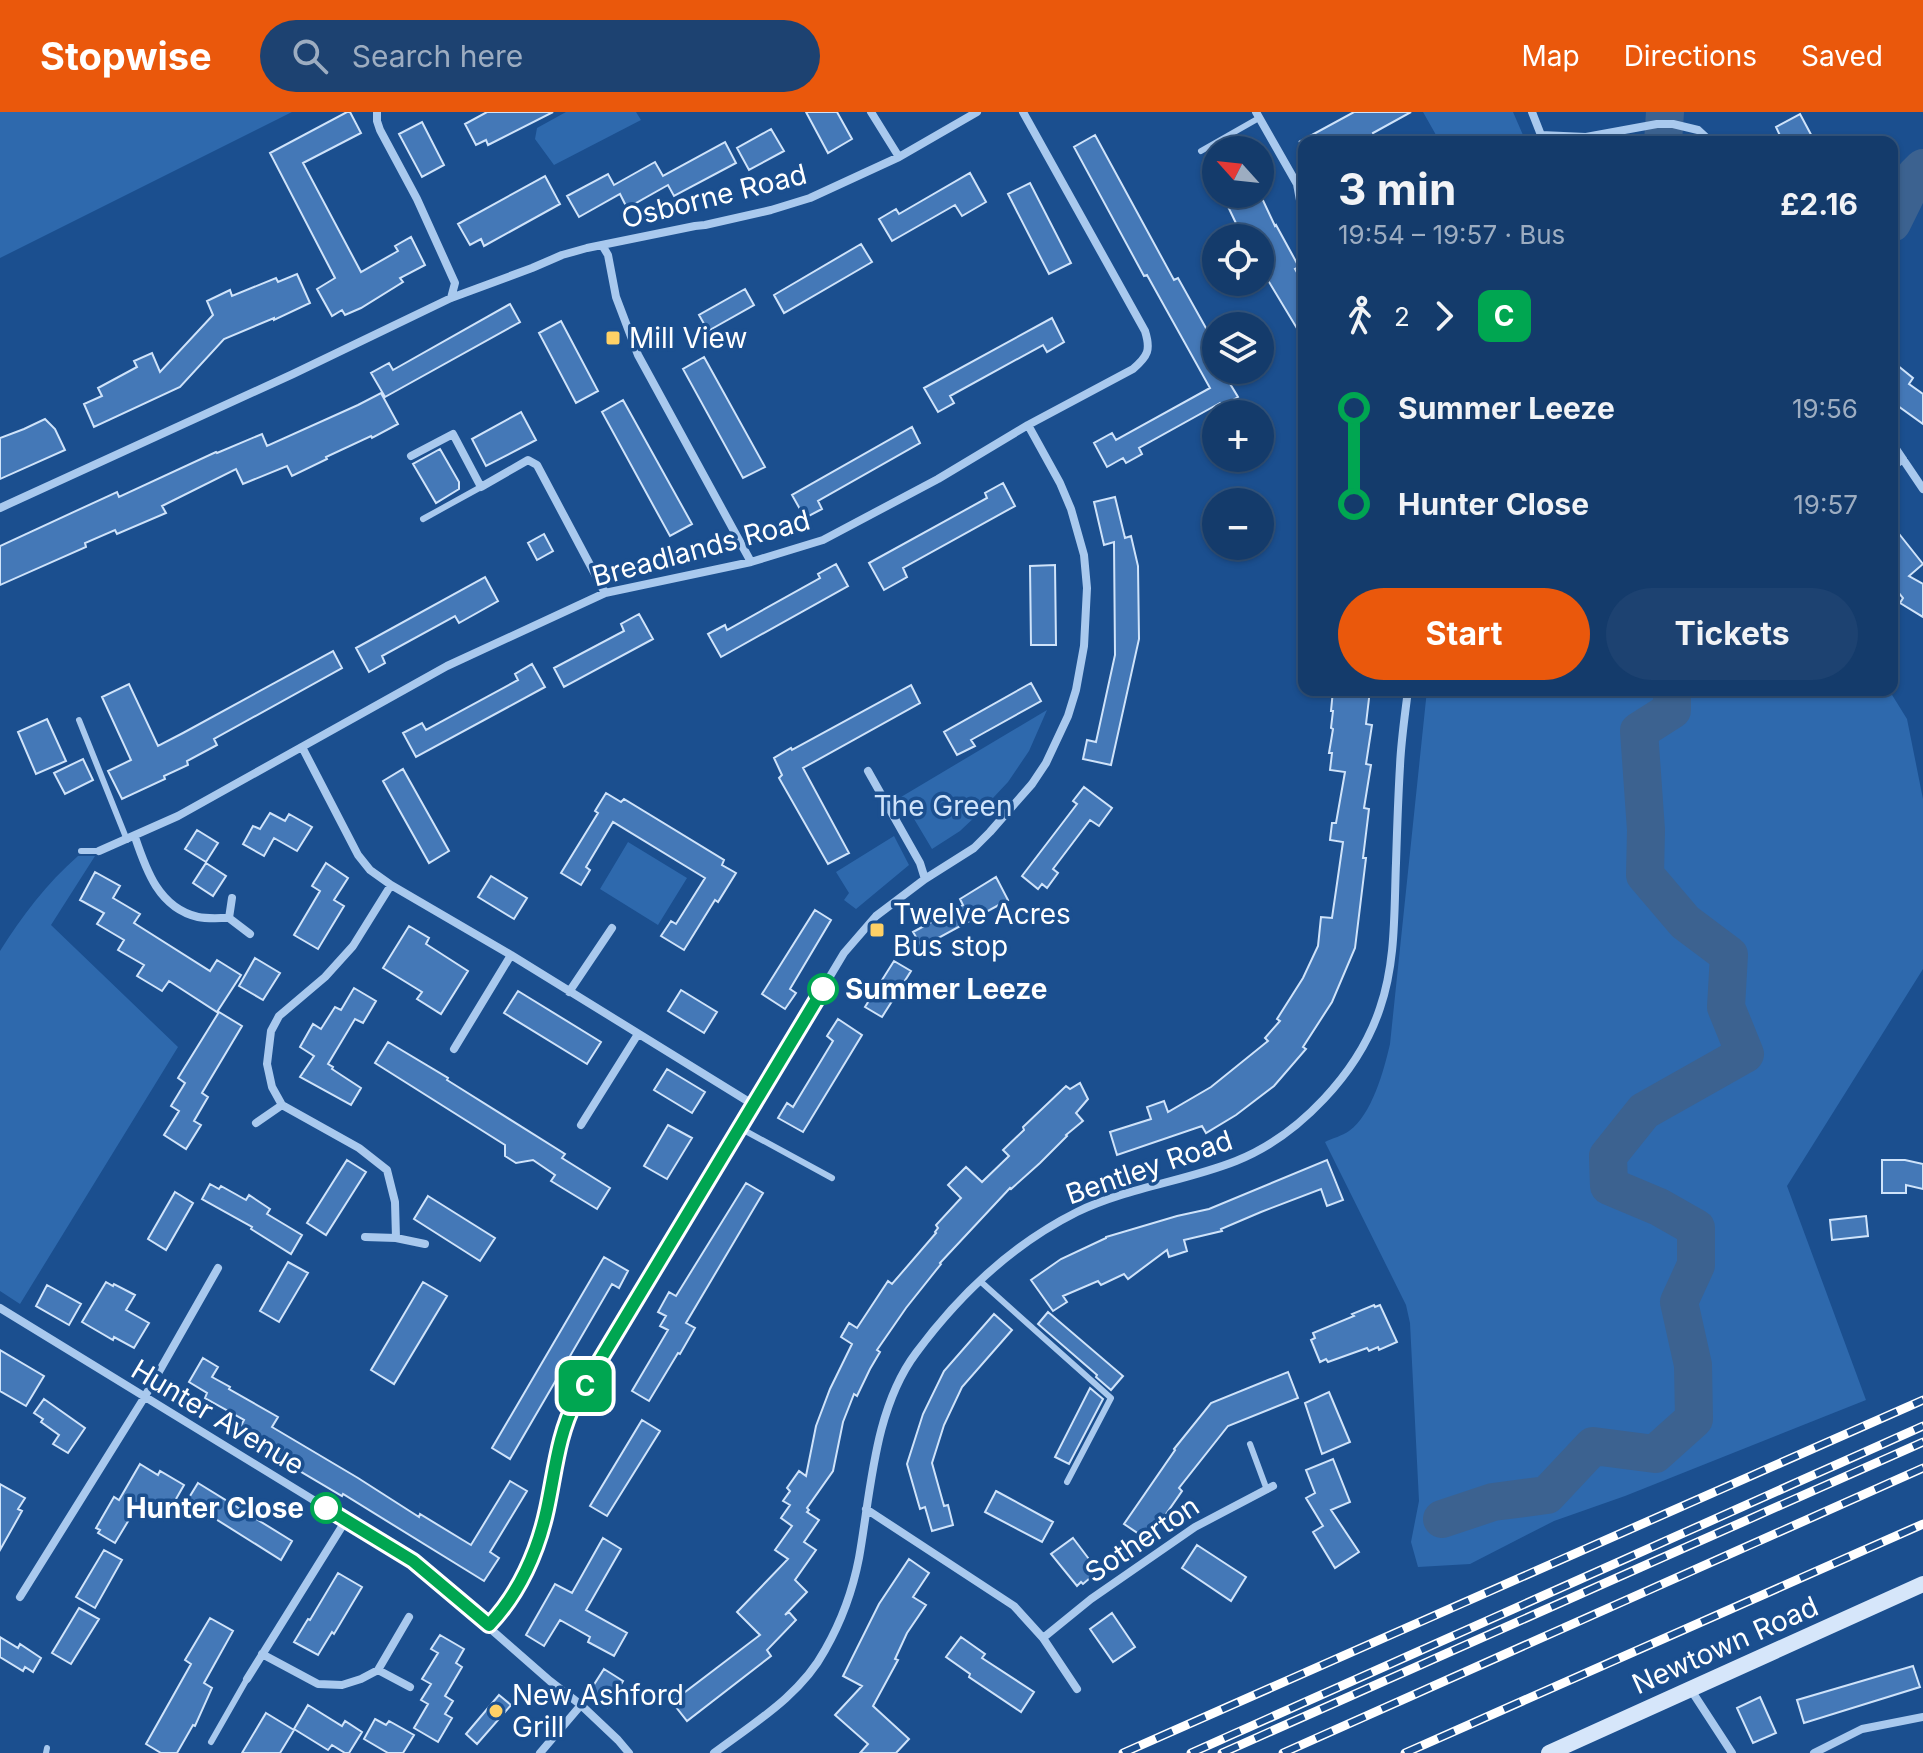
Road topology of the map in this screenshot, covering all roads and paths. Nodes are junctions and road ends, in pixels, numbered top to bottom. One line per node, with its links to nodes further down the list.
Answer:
1 (377, 112): 14 (street)
2 (871, 112): 11 (street)
3 (977, 112): 11 (street, Osborne Road)
4 (1023, 112): 15 (street, Breadlands Road)
5 (1532, 112): 7 (street)
6 (1258, 115): 10 (lane); 12 (street)
7 (1541, 136)
8 (1591, 136): 9 (street)
9 (1704, 136)
10 (1201, 151)
11 (899, 157): 13 (street, Osborne Road)
12 (1298, 189)
13 (602, 245): 14 (street, Osborne Road); 24 (street)
14 (451, 298): 22 (street, Osborne Road)
15 (1028, 425): 24 (street, Breadlands Road); 33 (street)
16 (1898, 452): 18 (street)
17 (411, 456): 20 (street)
18 (1903, 459): 19 (street); 21 (street)
19 (1898, 463)
20 (481, 487): 23 (lane); 25 (street)
21 (1923, 489)
22 (0, 508)
23 (423, 519)
24 (751, 562): 25 (street, Breadlands Road)
25 (605, 593): 28 (street, Breadlands Road)
26 (1407, 696): 53 (street, Bentley Road)
27 (79, 720): 30 (lane)
28 (302, 747): 30 (street, Breadlands Road); 34 (street)
29 (868, 771): 33 (street)
30 (131, 838): 32 (street, Breadlands Road); 36 (street)
31 (81, 851): 32 (lane)
32 (99, 851)
33 (925, 879): 44 (street)
34 (391, 885): 39 (street); 43 (street)
35 (232, 898): 36 (street)
36 (229, 918): 38 (street)
37 (612, 928): 40 (street)
38 (250, 934)
39 (511, 955): 40 (street); 42 (street)
40 (569, 992): 41 (street)
41 (638, 1034): 44 (street); 46 (street)
42 (454, 1049)
43 (282, 1105): 45 (street); 50 (street)
44 (754, 1105): 47 (street)
45 (256, 1123)
46 (581, 1125)
47 (740, 1128): 48 (lane); 64 (street)
48 (832, 1178)
49 (365, 1237): 50 (street)
50 (396, 1238): 51 (street)
51 (425, 1244)
52 (218, 1268): 55 (street)
53 (980, 1281): 57 (lane); 59 (street, Bentley Road)
54 (0, 1308): 55 (street, Hunter Avenue)
55 (144, 1398): 60 (street, Hunter Avenue); 62 (street)
56 (1250, 1444): 58 (lane)
57 (1067, 1482)
58 (1270, 1488): 65 (street, Sotherton)
59 (866, 1509): 65 (street); 77 (street, Bentley Road)
60 (346, 1520): 64 (street, Hunter Avenue); 66 (street)
61 (1923, 1584): 71 (street, Newtown Road)
62 (20, 1597)
63 (409, 1617): 67 (street)
64 (489, 1625): 72 (street, Hunter Avenue)
65 (1043, 1638): 70 (street)
66 (262, 1654): 67 (street); 68 (street)
67 (378, 1670): 69 (street)
68 (247, 1679): 74 (lane)
69 (410, 1687)
70 (1077, 1689)
71 (1691, 1690): 78 (street, Newtown Road); 79 (street)
72 (581, 1705): 75 (street); 76 (street, Hunter Avenue)
73 (1923, 1717): 80 (street)
74 (211, 1742)
75 (540, 1753)
76 (629, 1753)
77 (714, 1753)
78 (1549, 1753)
79 (1732, 1753)
80 (1814, 1753)

